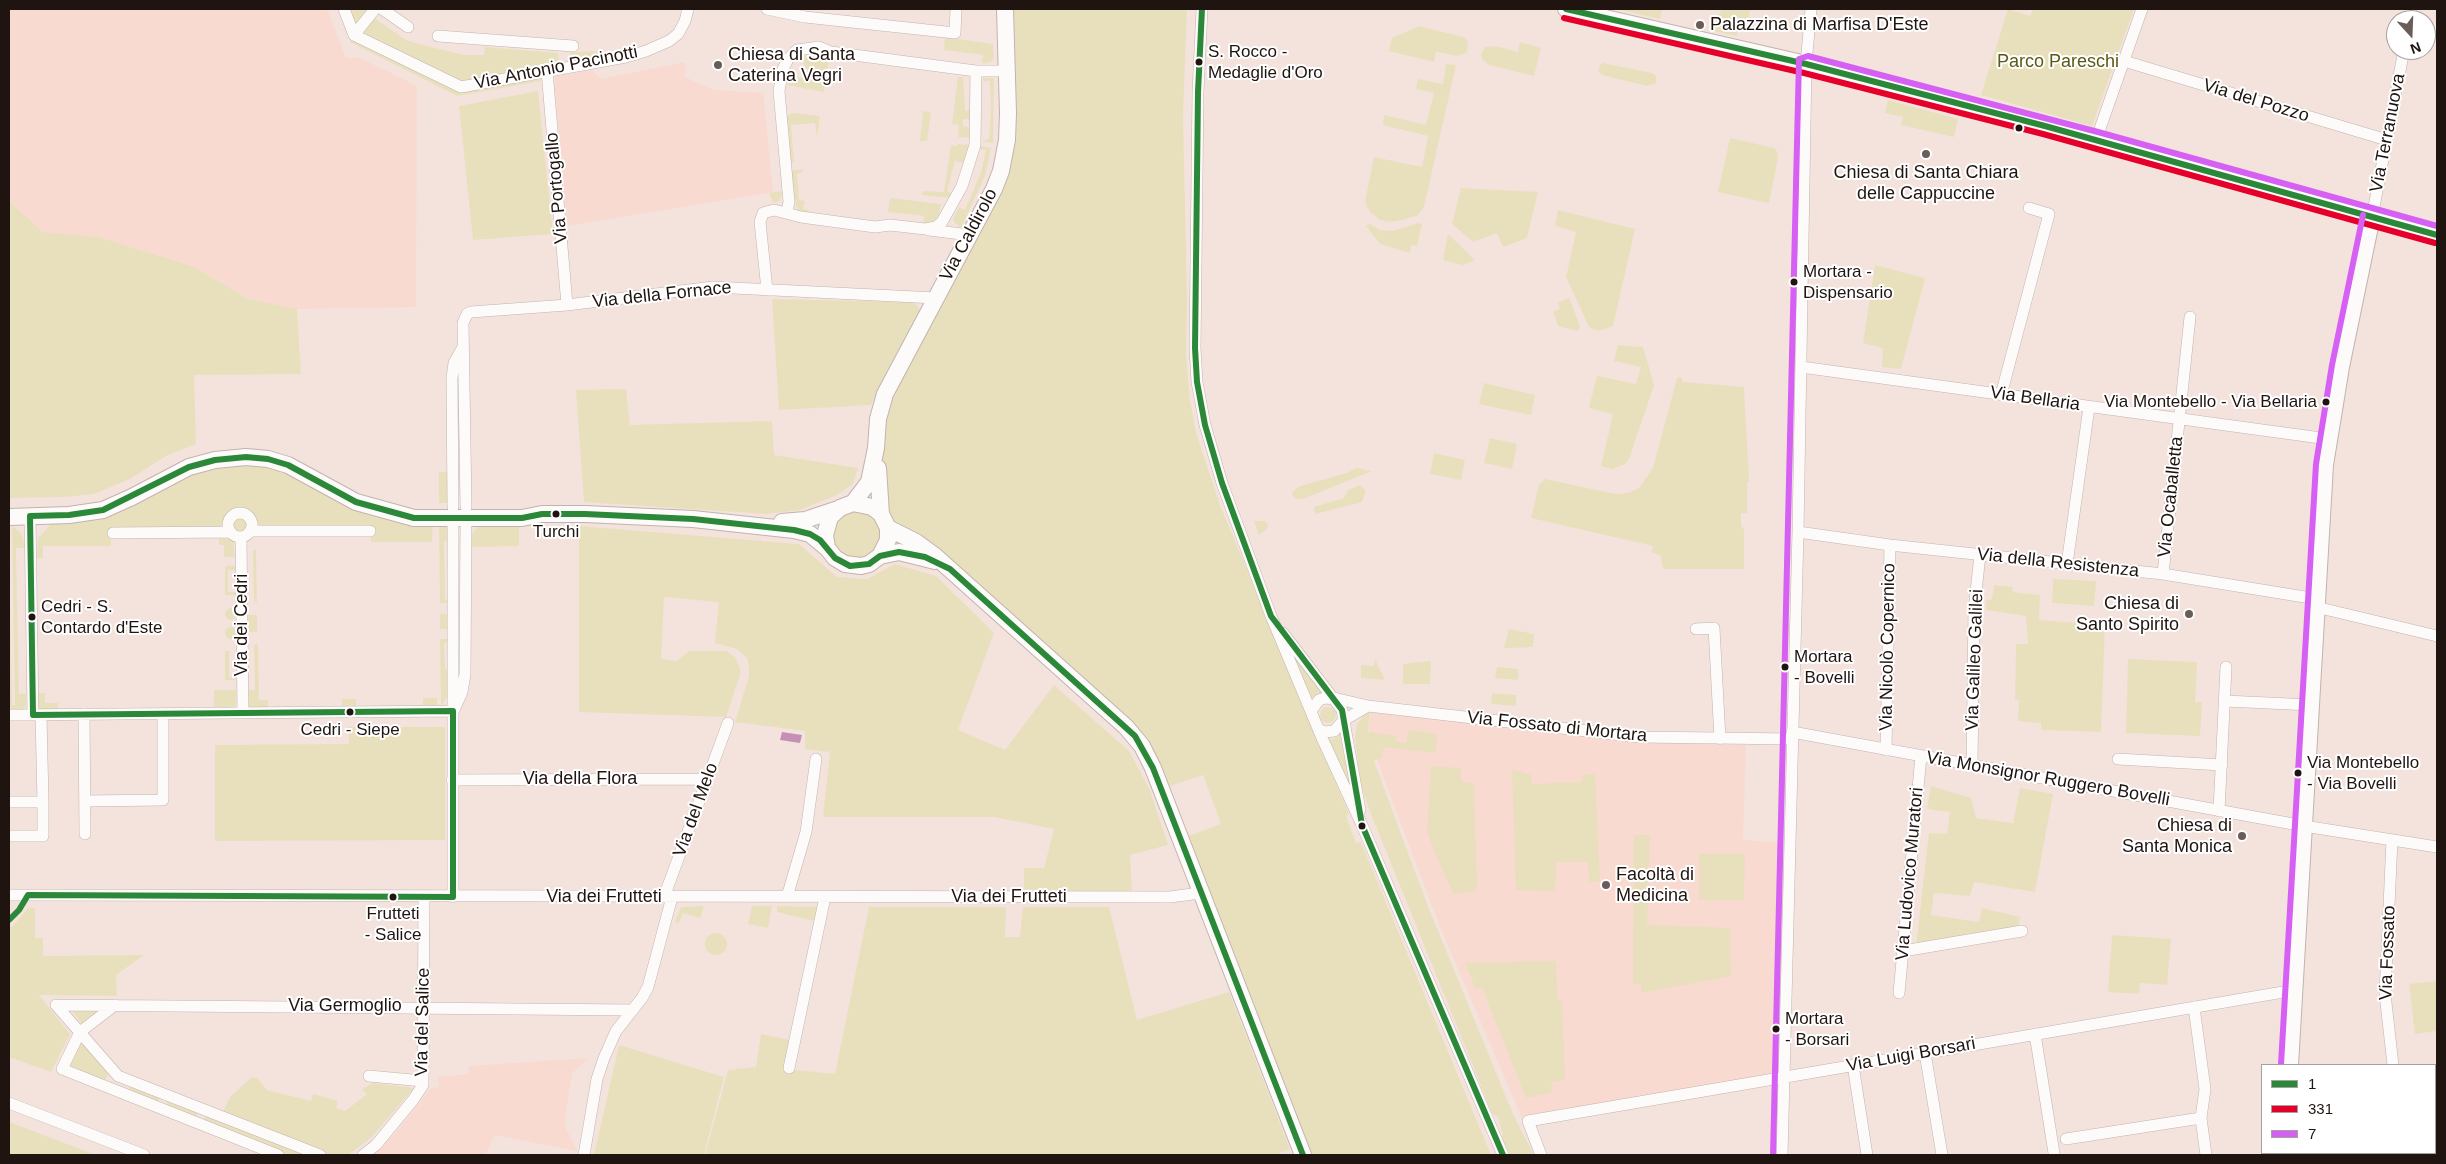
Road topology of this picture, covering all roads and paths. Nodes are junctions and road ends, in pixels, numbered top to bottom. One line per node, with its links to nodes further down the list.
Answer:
1 (344, 9): 14 (street)
2 (374, 9): 14 (street)
3 (382, 9): 13 (street)
4 (688, 9): 19 (street, Via Antonio Pacinotti)
5 (767, 9): 12 (street)
6 (956, 9): 12 (street)
7 (1005, 9): 22 (street, Via Caldirolo)
8 (1202, 9): 70 (street)
9 (1566, 9): 18 (street)
10 (1811, 9): 18 (street)
11 (2142, 9): 17 (street)
12 (817, 13)
13 (408, 27)
14 (354, 36): 20 (street, Via Antonio Pacinotti)
15 (438, 36): 19 (street, Via Antonio Pacinotti)
16 (2402, 60): 24 (street, Via Terranuova)
17 (2124, 61): 23 (street); 24 (street, Via del Pozzo)
18 (1806, 64): 23 (street); 39 (street)
19 (568, 67): 20 (street, Via Antonio Pacinotti)
20 (546, 71): 36 (street, Via Portogallo)
21 (976, 71): 22 (street); 25 (street); 29 (street)
22 (1008, 71): 32 (street, Via Caldirolo)
23 (2096, 140): 30 (street)
24 (2387, 140): 30 (street, Via Terranuova)
25 (788, 191): 27 (street); 28 (street)
26 (2029, 208): 42 (street)
27 (774, 210): 28 (street); 34 (street)
28 (787, 212): 31 (street)
29 (946, 216): 31 (street); 32 (street)
30 (2372, 216): 33 (street); 47 (street)
31 (925, 230): 32 (street)
32 (970, 235): 35 (street, Via Caldirolo)
33 (2437, 235)
34 (767, 290): 35 (street, Via della Fornace); 36 (street, Via della Fornace)
35 (936, 298): 48 (street, Via Caldirolo)
36 (567, 306): 38 (street, Via della Fornace)
37 (2190, 317): 46 (street, Via Ocaballetta)
38 (464, 346): 40 (street); 41 (street)
39 (1801, 367): 42 (street, Via Bellaria); 57 (street)
40 (452, 378): 41 (street); 43 (street)
41 (464, 378): 44 (street)
42 (2001, 395): 45 (street, Via Bellaria)
43 (452, 400): 44 (street); 50 (street)
44 (465, 400): 50 (street)
45 (2089, 407): 46 (street, Via Bellaria); 64 (street)
46 (2180, 419): 47 (street, Via Bellaria); 66 (street, Via Ocaballetta)
47 (2328, 439): 67 (street)
48 (876, 448): 49 (street, Via Caldirolo); 53 (street, Via Caldirolo)
49 (846, 506): 53 (street); 54 (street); 61 (street, Via Caldirolo)
50 (459, 513): 51 (street); 54 (street); 68 (street); 69 (street)
51 (30, 516): 52 (street); 85 (street)
52 (9, 517)
53 (884, 521): 63 (street, Via Caldirolo); 65 (street)
54 (747, 523): 61 (street)
55 (370, 531): 59 (street)
56 (230, 532): 58 (street); 59 (street); 59 (street)
57 (1798, 532): 60 (street, Via della Resistenza); 89 (street)
58 (113, 534)
59 (246, 534): 81 (street, Via dei Cedri)
60 (1890, 545): 62 (street, Via della Resistenza); 91 (street, Via Nicolò Copernico)
61 (827, 548): 63 (street)
62 (1980, 555): 64 (street, Via della Resistenza); 96 (street, Via Galileo Galilei)
63 (880, 556): 65 (street)
64 (2067, 564): 66 (street, Via della Resistenza)
65 (950, 570): 109 (street)
66 (2163, 574): 67 (street, Via della Resistenza)
67 (2316, 603): 73 (street, Via della Resistenza); 77 (street)
68 (453, 607): 69 (street); 72 (street)
69 (466, 607): 72 (street)
70 (1271, 616): 75 (street); 80 (street)
71 (1696, 629): 90 (street)
72 (459, 634): 79 (street)
73 (2437, 636)
74 (2226, 667): 76 (street)
75 (1335, 698): 78 (street, Via Fossato di Mortara); 80 (street); 86 (street)
76 (2225, 701): 77 (street); 95 (street)
77 (2311, 705): 104 (street)
78 (1368, 706): 86 (street); 90 (street, Via Fossato di Mortara)
79 (453, 711): 81 (street); 98 (street)
80 (1311, 711): 88 (street)
81 (243, 713): 83 (street)
82 (84, 714): 83 (street); 85 (street); 99 (street)
83 (163, 714): 99 (street)
84 (9, 715): 85 (street)
85 (37, 715): 101 (street)
86 (1344, 720): 88 (street); 103 (street)
87 (728, 723): 97 (street, Via del Melo)
88 (1318, 729): 103 (street)
89 (1792, 735): 90 (street, Via Fossato di Mortara); 91 (street, Via Monsignor Ruggero Bovelli); 132 (street)
90 (1720, 739)
91 (1886, 750): 92 (street, Via Monsignor Ruggero Bovelli)
92 (1921, 756): 96 (street, Via Monsignor Ruggero Bovelli); 117 (street, Via Ludovico Muratori)
93 (816, 759): 114 (street)
94 (2118, 759): 95 (street)
95 (2222, 765): 102 (street)
96 (1972, 766): 102 (street, Via Monsignor Ruggero Bovelli)
97 (707, 779): 98 (street, Via della Flora); 113 (street, Via del Melo)
98 (452, 780): 112 (street)
99 (85, 801): 105 (street)
100 (9, 802): 101 (street)
101 (43, 802): 106 (street)
102 (2219, 811): 104 (street, Via Monsignor Ruggero Bovelli)
103 (1362, 824): 150 (street)
104 (2304, 826): 107 (street, Via Monsignor Ruggero Bovelli); 118 (street)
105 (85, 834)
106 (9, 836)
107 (2392, 840): 108 (street, Via Monsignor Ruggero Bovelli); 128 (street, Via Fossato)
108 (2437, 847)
109 (1200, 893): 115 (street, Via dei Frutteti); 149 (street)
110 (9, 895): 111 (street, Via dei Frutteti)
111 (424, 897): 112 (street, Via dei Frutteti); 121 (street, Via del Salice)
112 (453, 897): 113 (street, Via dei Frutteti)
113 (668, 897): 114 (street, Via dei Frutteti); 123 (street, Via del Melo)
114 (788, 897): 115 (street, Via dei Frutteti)
115 (825, 897): 130 (street)
116 (2022, 931): 117 (street)
117 (1903, 951): 119 (street, Via Ludovico Muratori)
118 (2295, 990): 122 (street, Via Luigi Borsari); 127 (street)
119 (1899, 993)
120 (115, 1005): 121 (street, Via Germoglio); 124 (street); 124 (street, Via Germoglio)
121 (423, 1006): 123 (street, Via Germoglio); 134 (street, Via del Salice)
122 (2194, 1007): 125 (street, Via Luigi Borsari); 140 (street)
123 (633, 1010): 148 (street, Via del Melo)
124 (80, 1032): 133 (street); 135 (street)
125 (2035, 1034): 126 (street, Via Luigi Borsari); 143 (street)
126 (1925, 1053): 129 (street, Via Luigi Borsari); 154 (street)
127 (2290, 1064)
128 (2393, 1064)
129 (1853, 1065): 132 (street, Via Luigi Borsari); 153 (street)
130 (789, 1068)
131 (369, 1076): 134 (street)
132 (1783, 1077): 151 (street, Via Luigi Borsari); 152 (street)
133 (124, 1078): 135 (street); 136 (street)
134 (423, 1081): 147 (street, Via del Salice)
135 (116, 1091): 138 (street)
136 (166, 1094): 138 (street); 139 (street)
137 (9, 1104): 144 (street)
138 (160, 1108): 141 (street)
139 (204, 1110): 141 (street); 146 (street)
140 (2201, 1118): 142 (street); 155 (street)
141 (198, 1123): 145 (street)
142 (2066, 1139)
143 (2054, 1153)
144 (144, 1155)
145 (278, 1155)
146 (320, 1155)
147 (363, 1155)
148 (584, 1155)
149 (1303, 1155)
150 (1503, 1155)
151 (1541, 1155)
152 (1782, 1155)
153 (1868, 1155)
154 (1942, 1155)
155 (2206, 1155)

